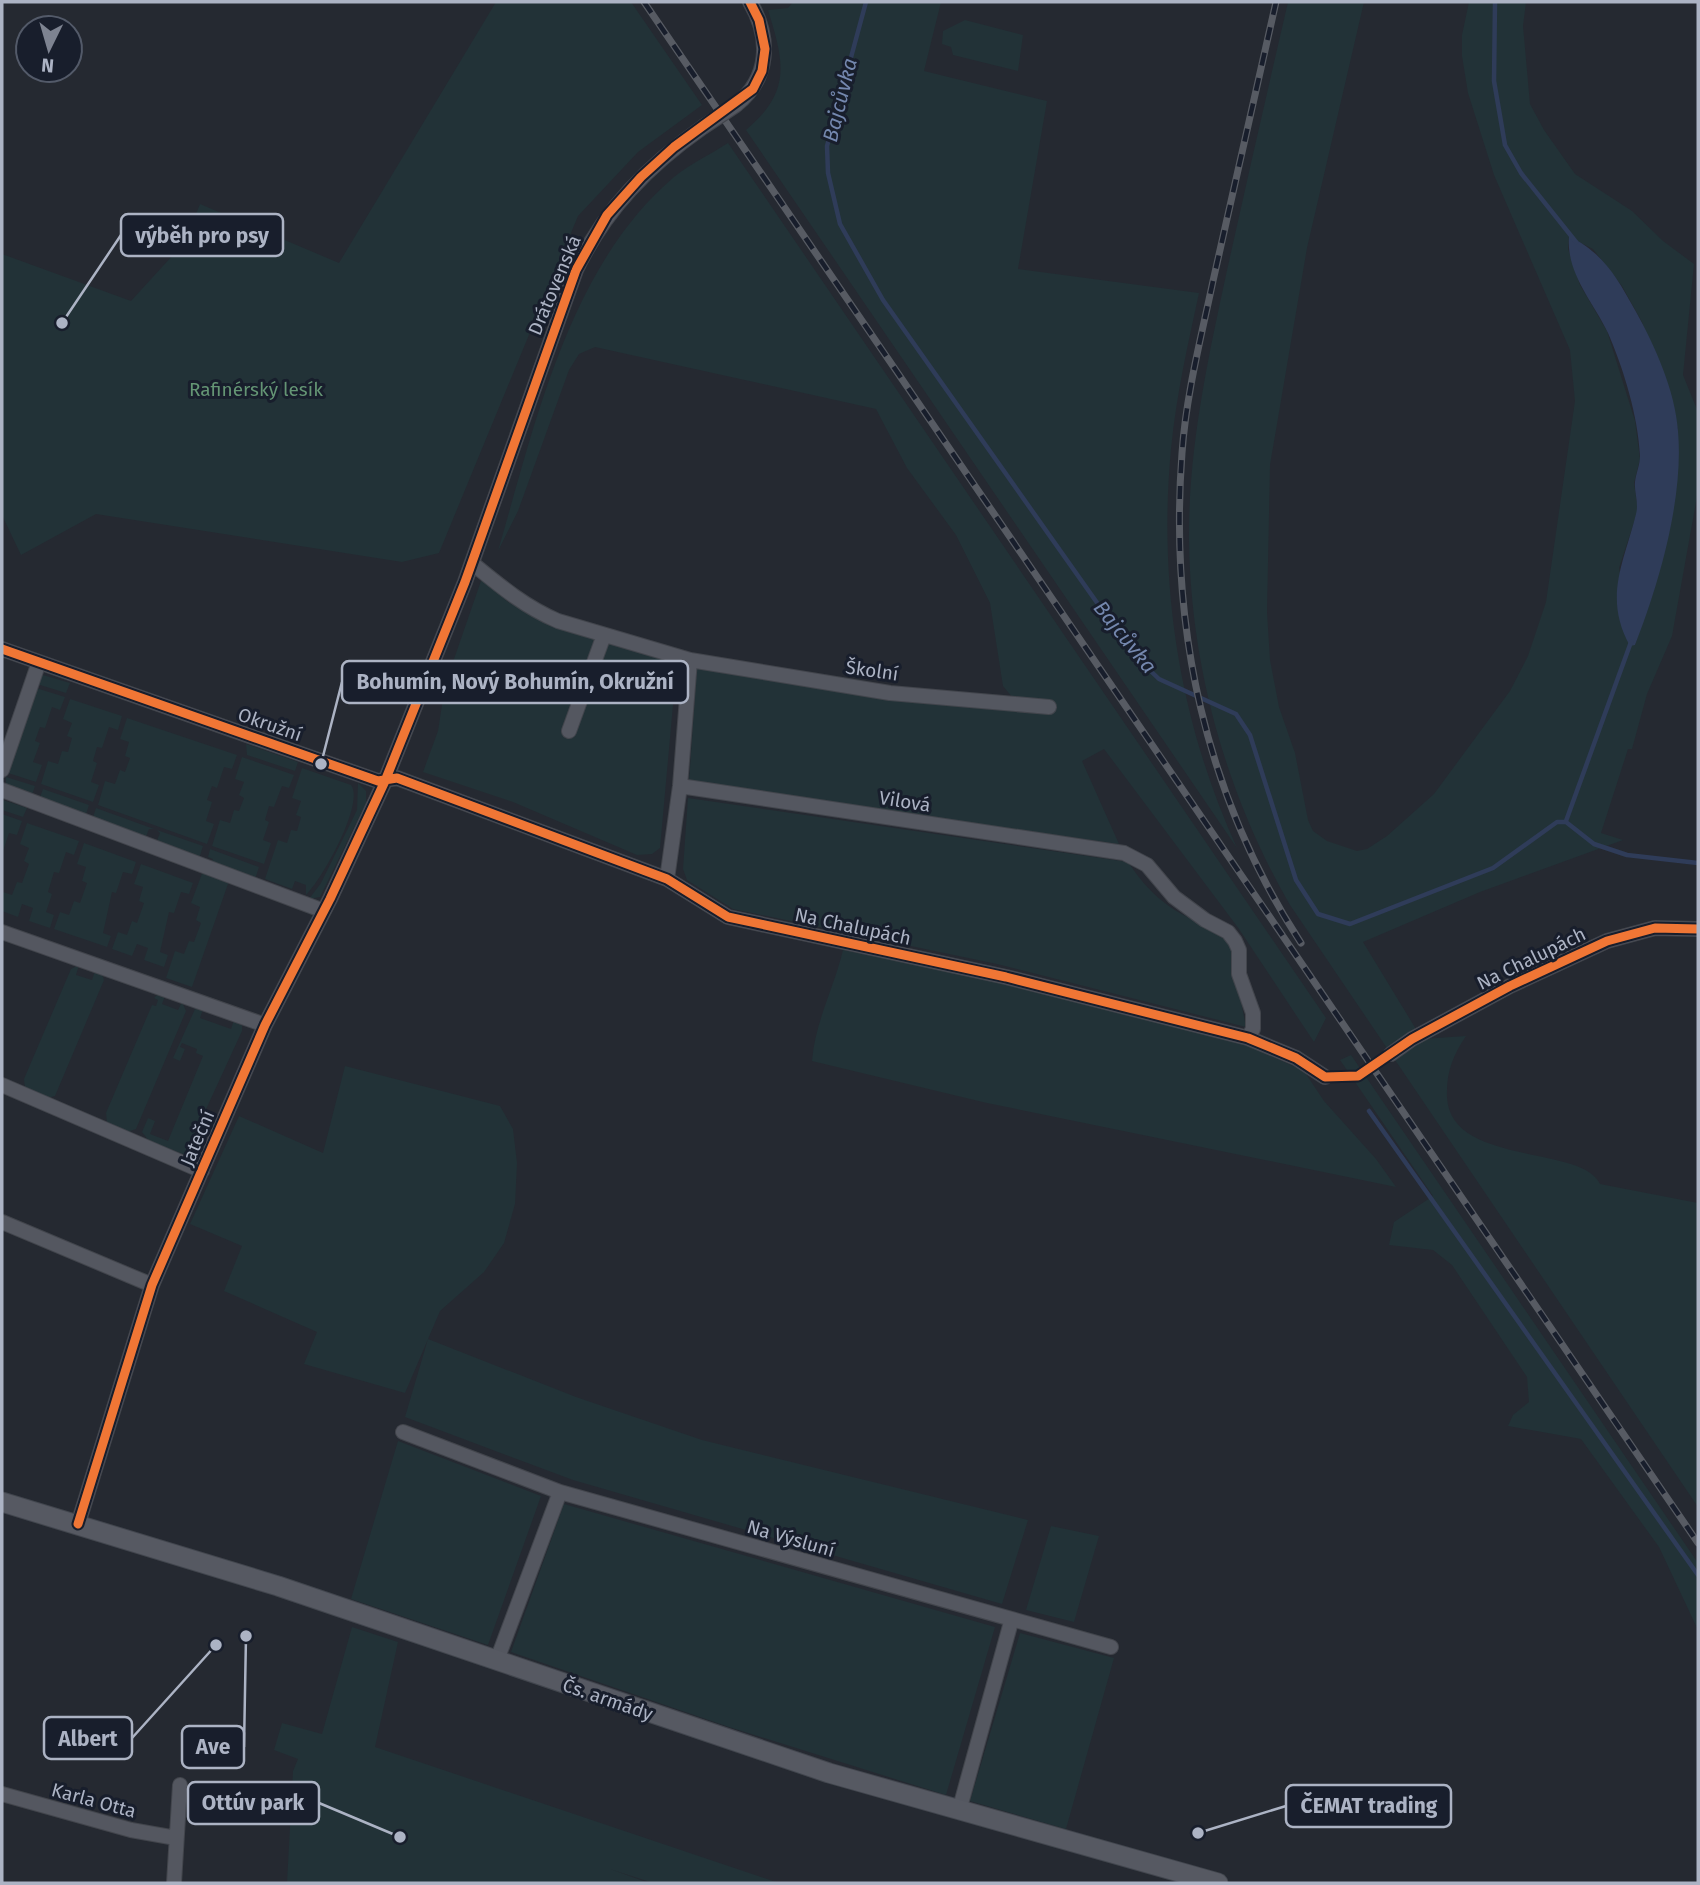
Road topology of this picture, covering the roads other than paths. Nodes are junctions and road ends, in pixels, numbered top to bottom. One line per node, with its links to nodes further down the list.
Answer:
1 (750, 2): 2 (street, Drátovenská, bridge)
2 (472, 563): 3 (street, Školní); 10 (street)
3 (604, 635): 5 (street, Školní); 8 (street)
4 (2, 649): 6 (street, Okružní)
5 (690, 660): 7 (street, Školní); 11 (street)
6 (39, 662): 9 (street); 10 (street, Okružní)
7 (1049, 706)
8 (569, 731)
9 (2, 770)
10 (386, 781): 13 (street, Na Chalupách); 14 (street, Jateční)
11 (680, 786): 13 (street); 18 (street, Vilová)
12 (2, 790): 14 (street)
13 (667, 879): 18 (street, Na Chalupách)
14 (324, 911): 17 (street, Jateční)
15 (1698, 929): 19 (street, Na Chalupách)
16 (2, 932): 17 (street)
17 (265, 1025): 22 (street, Jateční)
18 (1248, 1038): 20 (street, Na Chalupách)
19 (1391, 1054)
20 (1325, 1077)
21 (2, 1085): 22 (street)
22 (202, 1171): 24 (street, Jateční)
23 (2, 1222): 24 (street)
24 (152, 1285): 28 (street, Jateční)
25 (403, 1432): 26 (street, Na Výsluní)
26 (559, 1492): 29 (street, Na Výsluní); 31 (street)
27 (2, 1502): 28 (main road, Čs. armády)
28 (78, 1524): 31 (main road, Čs. armády)
29 (1012, 1622): 30 (street, Na Výsluní); 34 (street)
30 (1111, 1647)
31 (497, 1660): 34 (main road, Čs. armády)
32 (180, 1785): 35 (street)
33 (2, 1794): 35 (street, Karla Otta)
34 (959, 1811): 37 (main road, Čs. armády)
35 (176, 1838): 36 (street)
36 (174, 1883)
37 (1218, 1883)

